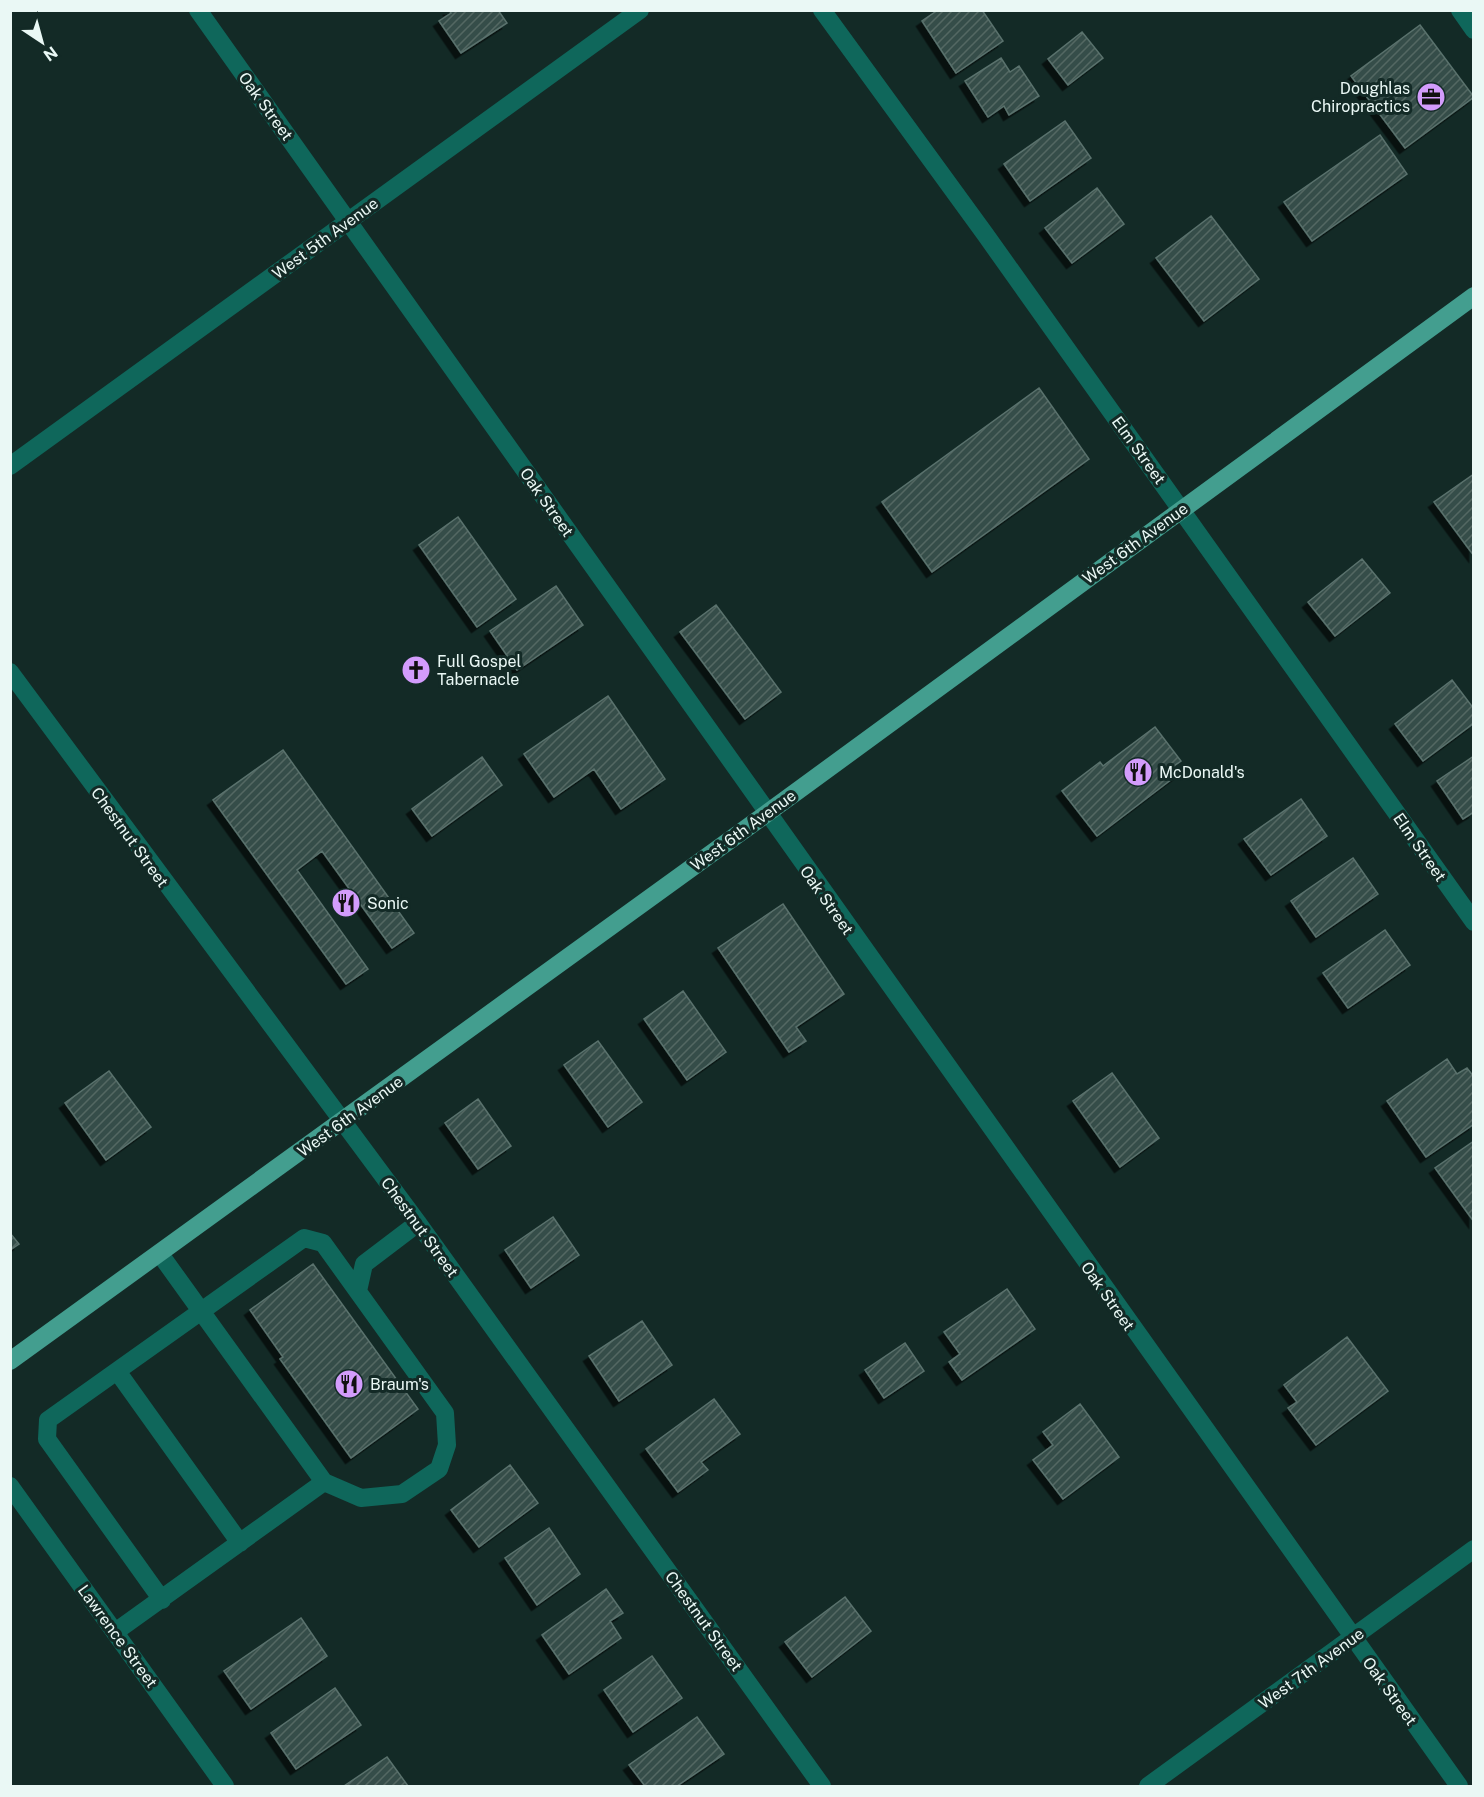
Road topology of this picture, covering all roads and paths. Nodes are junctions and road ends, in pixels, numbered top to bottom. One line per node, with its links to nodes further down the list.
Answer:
1 (198, 10): 6 (street, Oak Street)
2 (640, 10): 6 (street, West 5th Avenue)
3 (822, 10): 9 (street, Elm Street)
4 (1460, 10): 5 (street)
5 (1473, 30)
6 (349, 221): 8 (street, West 5th Avenue); 11 (street, Oak Street)
7 (1473, 296): 9 (main road, West 6th Avenue)
8 (10, 466)
9 (1181, 509): 11 (main road, West 6th Avenue); 12 (street, Elm Street)
10 (10, 672): 13 (street, Chestnut Street)
11 (766, 814): 13 (main road, West 6th Avenue); 26 (street, Oak Street)
12 (1473, 922)
13 (342, 1122): 14 (street, Chestnut Street); 15 (main road, West 6th Avenue)
14 (418, 1223): 16 (street); 28 (street, Chestnut Street)
15 (159, 1254): 17 (street); 18 (main road, West 6th Avenue)
16 (358, 1292): 17 (street); 20 (street)
17 (201, 1311): 19 (street); 20 (street)
18 (10, 1361)
19 (117, 1371): 22 (street); 24 (street)
20 (324, 1482): 22 (street)
21 (10, 1486): 25 (street, Lawrence Street)
22 (240, 1543): 24 (street)
23 (1473, 1549): 26 (street, West 7th Avenue)
24 (162, 1600): 25 (street)
25 (115, 1632): 27 (street, Lawrence Street)
26 (1353, 1639): 29 (street, West 7th Avenue); 30 (street, Oak Street)
27 (225, 1786)
28 (822, 1786)
29 (1148, 1786)
30 (1459, 1786)

